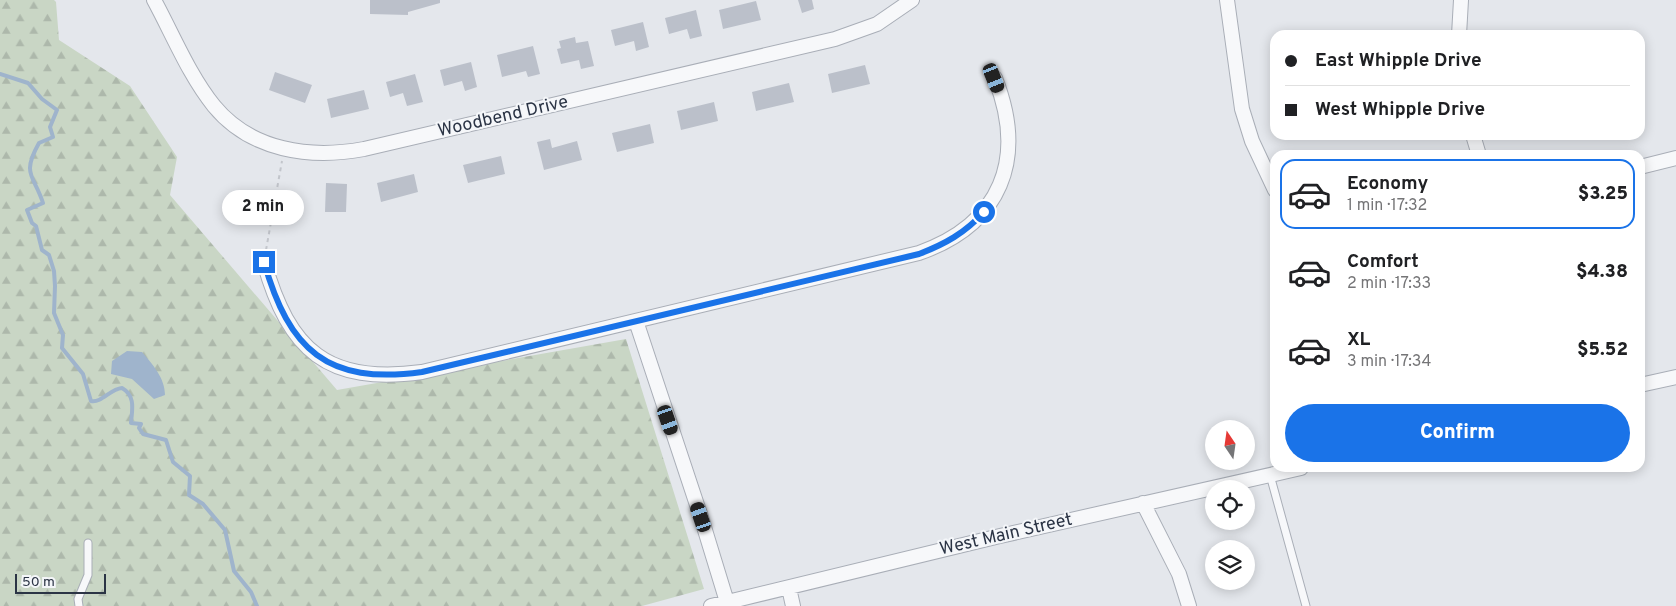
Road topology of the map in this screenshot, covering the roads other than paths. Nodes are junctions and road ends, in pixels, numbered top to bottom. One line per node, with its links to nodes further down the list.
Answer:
1 (154, 0): 2 (street, Woodbend Drive)
2 (912, 0)
3 (1227, 0): 9 (street)
4 (1461, 0): 5 (street)
5 (1460, 30)
6 (994, 78): 11 (street)
7 (1676, 158): 8 (street)
8 (1645, 166)
9 (1270, 179)
10 (264, 262): 11 (street)
11 (636, 320): 19 (street)
12 (1676, 376): 13 (street)
13 (1645, 384)
14 (1283, 472): 15 (street, West Main Street)
15 (1270, 475): 16 (street, West Main Street); 24 (lane)
16 (1143, 503): 18 (street, West Main Street); 23 (street)
17 (88, 543): 20 (lane)
18 (789, 588): 19 (street, West Main Street); 22 (street)
19 (727, 602): 21 (street, West Main Street)
20 (79, 606)
21 (711, 606)
22 (793, 606)
23 (1189, 606)
24 (1306, 606)

